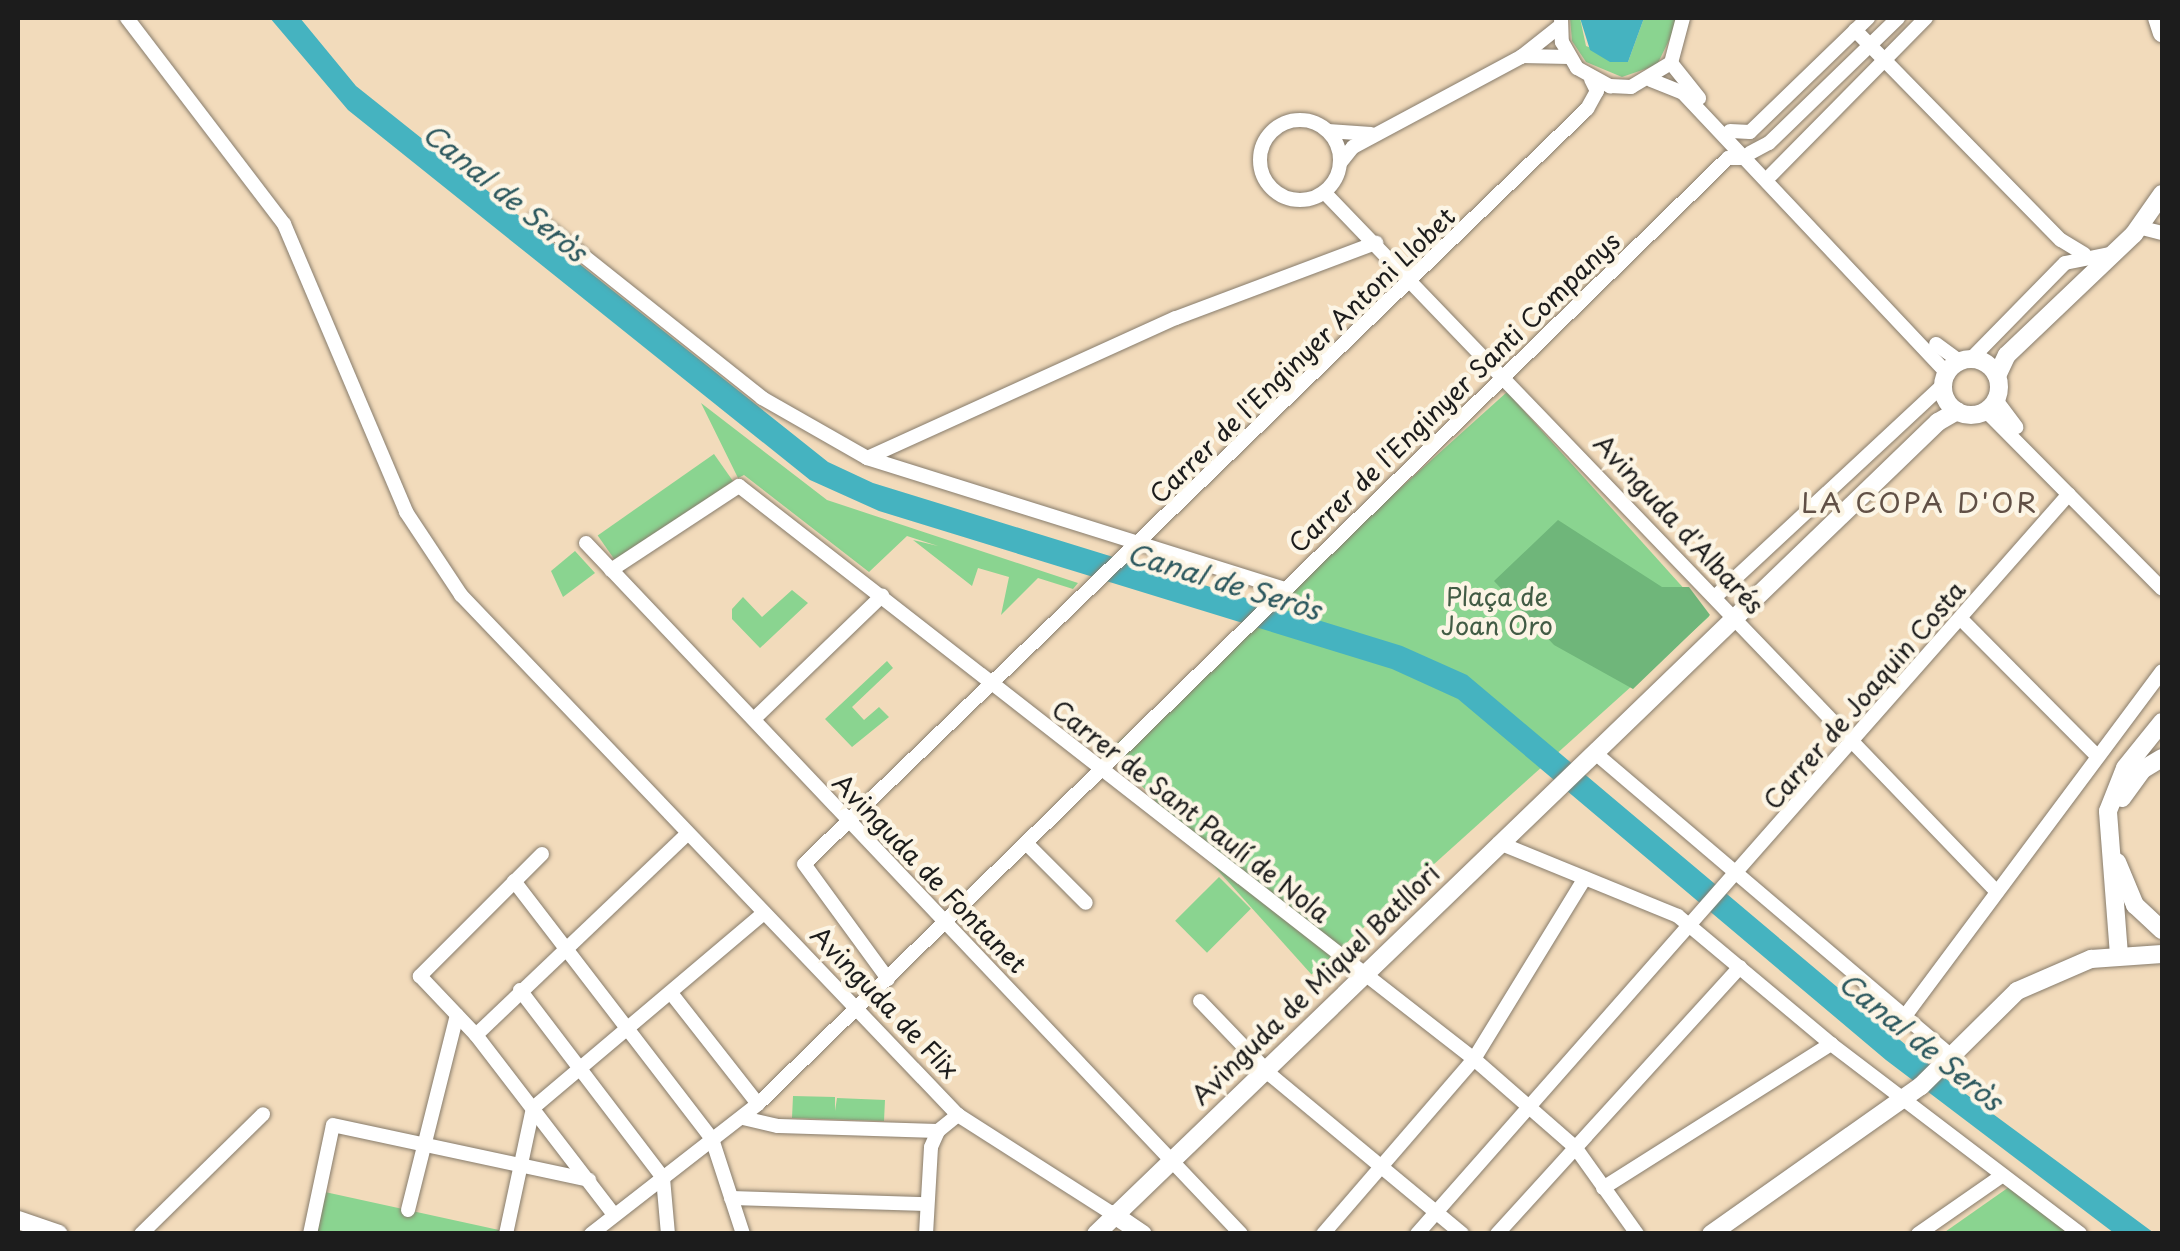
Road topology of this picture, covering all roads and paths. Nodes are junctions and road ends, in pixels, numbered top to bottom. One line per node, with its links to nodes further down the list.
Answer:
1 (127, 18): 60 (street, Avinguda de Flix)
2 (1868, 18): 8 (street)
3 (1898, 18): 10 (street, Carrer de l'Enginyer Santi Companys)
4 (1926, 18): 13 (street)
5 (2157, 18): 9 (main road)
6 (1684, 20): 14 (street)
7 (1560, 22): 11 (street); 12 (street)
8 (1855, 30): 10 (street); 18 (street)
9 (2162, 33)
10 (1870, 45): 13 (street); 20 (street, Carrer de l'Enginyer Santi Companys)
11 (1521, 56): 12 (street); 19 (street)
12 (1568, 57): 15 (street)
13 (1884, 58): 22 (street); 27 (street)
14 (1672, 63): 16 (street); 18 (street)
15 (1590, 79): 16 (street); 32 (street, Carrer de l'Enginyer Antoni Llobet)
16 (1650, 80): 20 (street)
17 (1328, 131): 19 (street); 21 (street); 23 (street)
18 (1730, 131): 20 (street)
19 (1377, 133): 21 (street)
20 (1748, 156): 22 (street); 33 (street, Carrer de l'Enginyer Santi Companys); 34 (street)
21 (1340, 163): 23 (street)
22 (1771, 175): 34 (street)
23 (1324, 192): 28 (street, Avinguda d'Albarés)
24 (2162, 194): 26 (main road)
25 (536, 218): 37 (street)
26 (2154, 227): 29 (main road)
27 (2061, 240): 30 (street); 31 (street)
28 (1376, 243): 32 (street, Avinguda d'Albarés); 36 (street)
29 (2114, 253): 30 (street); 34 (main road)
30 (2084, 254): 31 (street)
31 (2068, 261): 34 (street)
32 (1412, 279): 33 (street, Avinguda d'Albarés); 41 (street, Carrer de l'Enginyer Antoni Llobet)
33 (1505, 374): 45 (street, Carrer de l'Enginyer Santi Companys); 47 (street, Avinguda d'Albarés)
34 (1963, 379): 35 (main road); 35 (main road); 47 (street); 48 (main road)
35 (1991, 406): 39 (street); 43 (street)
36 (909, 443): 37 (street); 38 (street)
37 (867, 458): 38 (street)
38 (916, 476): 41 (street)
39 (2069, 494): 44 (street); 49 (street, Carrer de Joaquin Costa)
40 (586, 543): 42 (street, Avinguda de Fontanet)
41 (1139, 544): 45 (street); 51 (street, Carrer de l'Enginyer Antoni Llobet)
42 (611, 570): 46 (street, Carrer de Sant Paulí de Nola); 52 (street, Avinguda de Fontanet)
43 (2162, 579)
44 (2162, 589)
45 (1277, 594): 58 (street, Carrer de l'Enginyer Santi Companys)
46 (882, 596): 51 (street, Carrer de Sant Paulí de Nola); 52 (street)
47 (1716, 596): 48 (street, Avinguda d'Albarés)
48 (1735, 616): 54 (street, Avinguda d'Albarés); 56 (main road)
49 (1961, 619): 54 (street, Carrer de Joaquin Costa); 55 (street)
50 (2162, 671): 55 (street)
51 (991, 684): 58 (street, Carrer de Sant Paulí de Nola); 59 (street, Carrer de l'Enginyer Antoni Llobet)
52 (754, 719): 59 (street, Avinguda de Fontanet)
53 (2162, 722): 73 (main road)
54 (1854, 741): 64 (street, Carrer de Joaquin Costa); 67 (street, Avinguda d'Albarés)
55 (2098, 757): 67 (street)
56 (1587, 758): 61 (main road, Avinguda de Miquel Batllori); 64 (street)
57 (2162, 758): 72 (main road)
58 (1103, 769): 62 (street, Carrer de l'Enginyer Santi Companys); 77 (street, Carrer de Sant Paulí de Nola)
59 (851, 820): 70 (street, Avinguda de Fontanet); 78 (street, Carrer de l'Enginyer Antoni Llobet)
60 (687, 834): 69 (street, Avinguda de Flix); 74 (street)
61 (1499, 843): 65 (street); 77 (main road, Avinguda de Miquel Batllori)
62 (1027, 844): 68 (street); 70 (street, Carrer de l'Enginyer Santi Companys)
63 (542, 854): 66 (street)
64 (1737, 875): 71 (street, Carrer de Joaquin Costa); 84 (street)
65 (1585, 878): 71 (street); 88 (street)
66 (514, 881): 74 (street); 83 (street)
67 (1997, 892): 84 (street)
68 (1086, 903)
69 (764, 913): 80 (street); 82 (street, Avinguda de Flix)
70 (948, 922): 78 (street, Carrer de l'Enginyer Santi Companys); 103 (street, Avinguda de Fontanet)
71 (1691, 925): 76 (street); 94 (street, Carrer de Joaquin Costa)
72 (2158, 927): 73 (main road)
73 (2118, 945): 75 (main road); 89 (main road)
74 (564, 946): 79 (street); 85 (street)
75 (2162, 954)
76 (1740, 967): 87 (street); 102 (street)
77 (1362, 973): 88 (street, Carrer de Sant Paulí de Nola); 90 (main road, Avinguda de Miquel Batllori)
78 (888, 979): 82 (street, Carrer de l'Enginyer Santi Companys)
79 (520, 990): 86 (street); 91 (street)
80 (671, 993): 85 (street); 93 (street)
81 (1200, 1000): 90 (street)
82 (858, 1010): 93 (street, Carrer de l'Enginyer Santi Companys); 97 (street, Avinguda de Flix)
83 (457, 1015): 86 (street); 101 (street)
84 (1905, 1016): 89 (street)
85 (628, 1029): 91 (street); 100 (street)
86 (476, 1035): 95 (street)
87 (1831, 1044): 92 (street); 109 (street)
88 (1474, 1058): 94 (street, Carrer de Sant Paulí de Nola); 104 (street)
89 (1948, 1063): 92 (main road)
90 (1264, 1068): 103 (main road, Avinguda de Miquel Batllori); 104 (street)
91 (578, 1070): 95 (street); 107 (street)
92 (1903, 1098): 106 (street); 133 (main road)
93 (758, 1104): 98 (street, Carrer de l'Enginyer Santi Companys)
94 (1530, 1107): 102 (street, Carrer de Sant Paulí de Nola); 113 (street, Carrer de Joaquin Costa)
95 (533, 1108): 105 (street); 108 (street)
96 (263, 1114): 119 (street)
97 (958, 1114): 99 (street); 115 (street, Avinguda de Flix)
98 (744, 1118): 99 (street); 100 (street, Carrer de l'Enginyer Santi Companys)
99 (938, 1130): 111 (street)
100 (712, 1140): 107 (street, Carrer de l'Enginyer Santi Companys); 110 (street)
101 (424, 1144): 105 (street); 112 (street); 120 (street)
102 (1575, 1147): 109 (street, Carrer de Sant Paulí de Nola); 131 (street)
103 (1168, 1160): 115 (main road, Avinguda de Miquel Batllori); 127 (street, Avinguda de Fontanet)
104 (1384, 1164): 113 (street); 128 (street)
105 (520, 1166): 108 (street); 121 (street)
106 (2003, 1175): 134 (street); 135 (street)
107 (663, 1178): 114 (street, Carrer de l'Enginyer Santi Companys); 122 (street)
108 (589, 1180): 114 (street)
109 (1603, 1188): 132 (street, Carrer de Sant Paulí de Nola)
110 (731, 1198): 111 (street); 123 (street)
111 (927, 1204): 124 (street)
112 (408, 1210)
113 (1436, 1211): 129 (street, Carrer de Joaquin Costa); 130 (street)
114 (614, 1214): 117 (street, Carrer de l'Enginyer Santi Companys)
115 (1113, 1214): 125 (main road, Avinguda de Miquel Batllori); 126 (main road, Avinguda de Flix)
116 (18, 1220): 118 (main road)
117 (593, 1233)
118 (59, 1234)
119 (141, 1234)
120 (310, 1234)
121 (506, 1234)
122 (668, 1234)
123 (744, 1234)
124 (926, 1234)
125 (1096, 1234)
126 (1143, 1234)
127 (1240, 1234)
128 (1323, 1234)
129 (1418, 1234)
130 (1462, 1234)
131 (1497, 1234)
132 (1638, 1234)
133 (1711, 1234)
134 (1918, 1234)
135 (2080, 1234)

